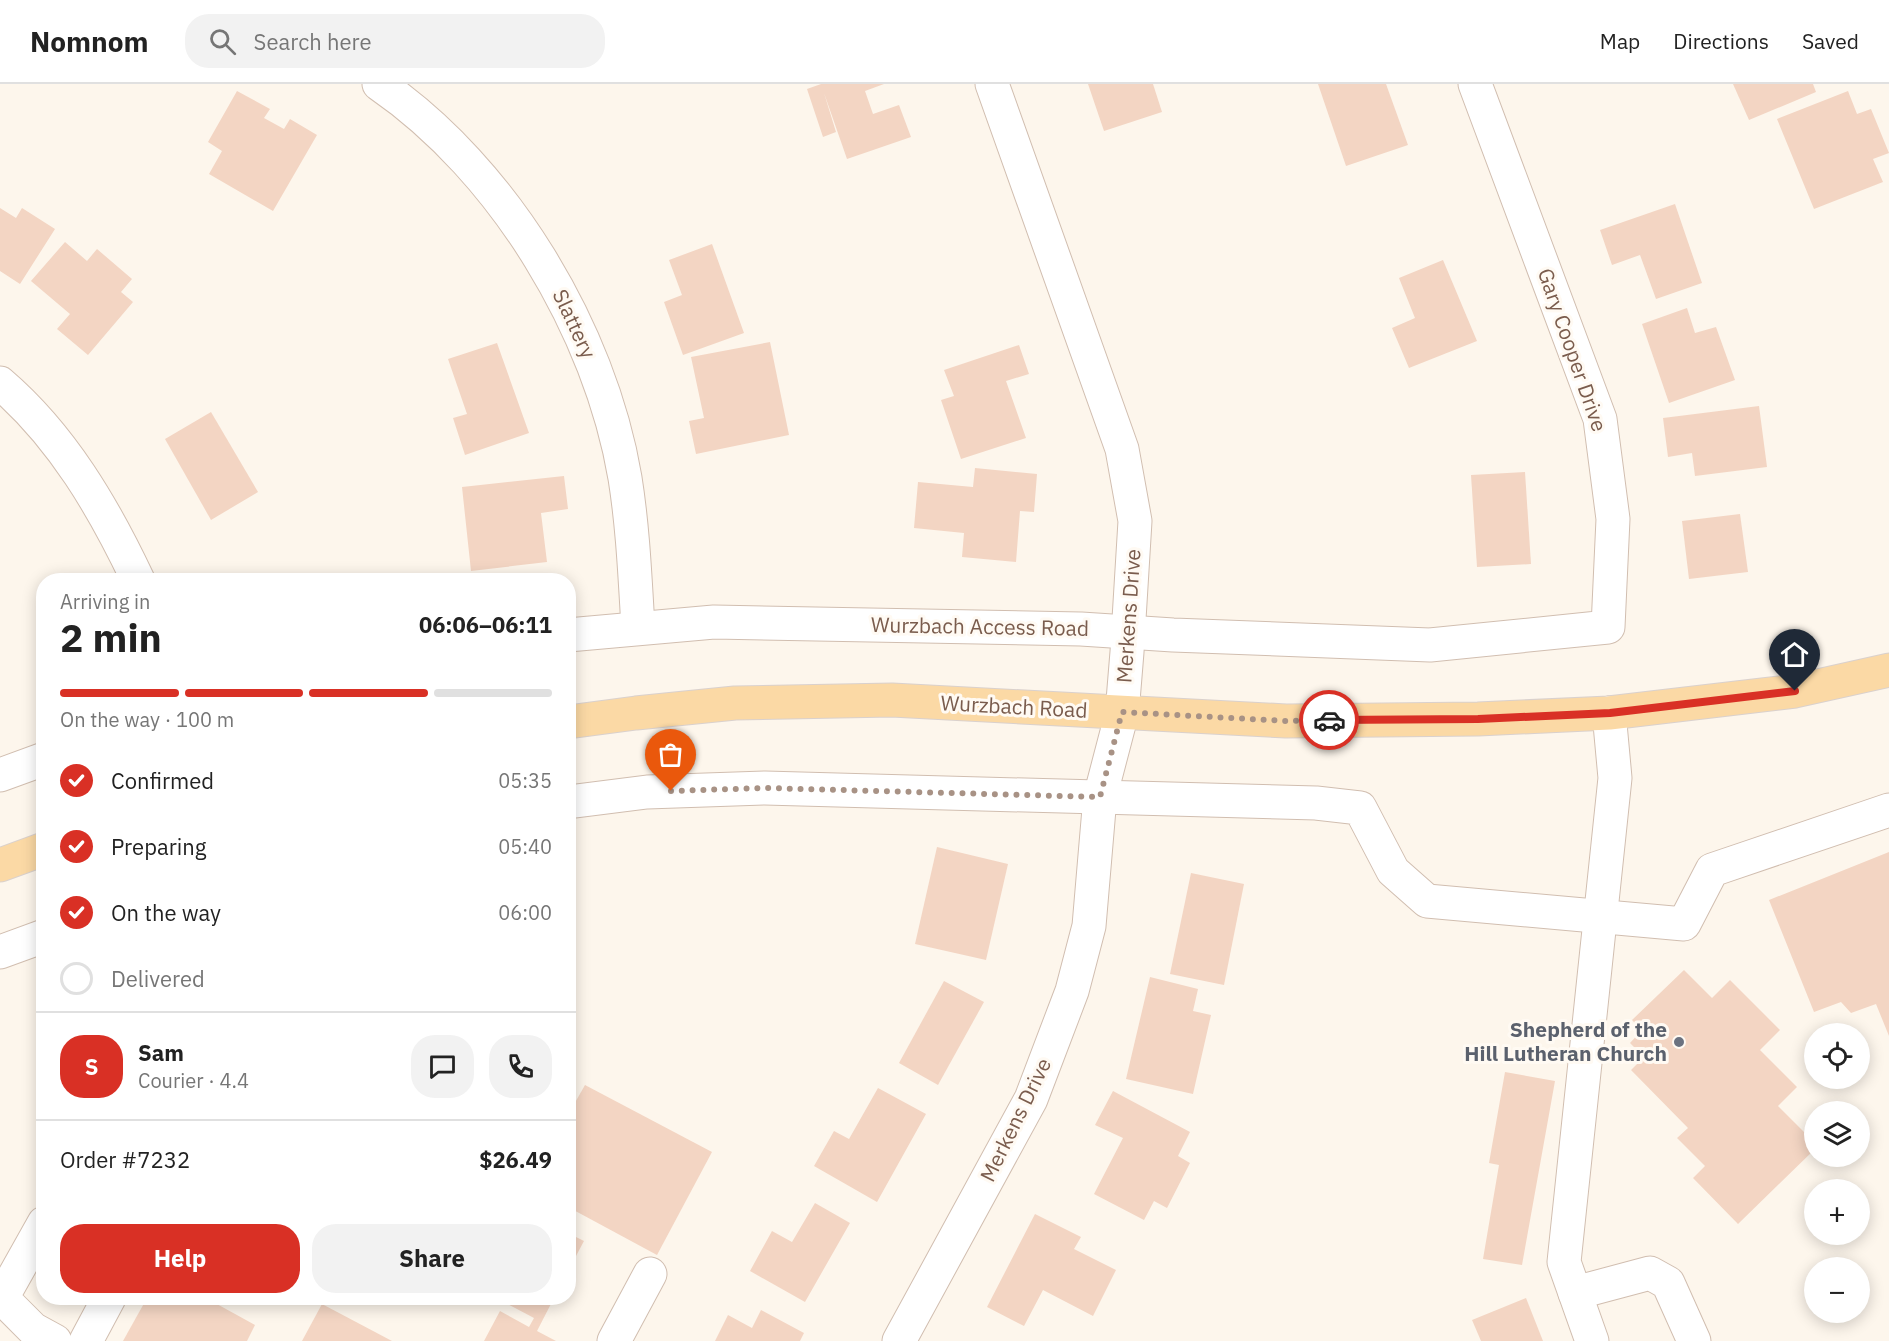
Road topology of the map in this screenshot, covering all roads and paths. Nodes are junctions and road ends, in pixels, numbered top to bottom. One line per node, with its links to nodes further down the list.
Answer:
1 (379, 84): 6 (street, Slattery)
2 (992, 84): 8 (street, Merkens Drive)
3 (1475, 84): 7 (street, Gary Cooper Drive)
4 (0, 382): 5 (street)
5 (135, 573)
6 (638, 627): 8 (street, Wurzbach Access Road); 9 (street, Wurzbach Access Road)
7 (1608, 627): 8 (street, Wurzbach Access Road)
8 (1128, 632): 11 (street, Merkens Drive)
9 (576, 634)
10 (1889, 670): 12 (main road, Wurzbach Road)
11 (1122, 712): 12 (main road, Wurzbach Road); 13 (main road, Wurzbach Road); 16 (street, Merkens Drive)
12 (1610, 713): 21 (street)
13 (576, 721)
14 (36, 762): 15 (street)
15 (0, 775)
16 (1100, 797): 17 (street); 21 (street); 31 (street, Merkens Drive)
17 (576, 801)
18 (1889, 810): 21 (street)
19 (36, 852): 20 (main road)
20 (0, 865)
21 (1600, 916): 26 (street)
22 (36, 939): 23 (street)
23 (0, 952)
24 (36, 1237): 28 (street)
25 (650, 1274): 30 (street)
26 (1575, 1293): 32 (street); 33 (street)
27 (104, 1305): 29 (street)
28 (55, 1341)
29 (86, 1341)
30 (614, 1341)
31 (899, 1341)
32 (1592, 1341)
33 (1694, 1341)

